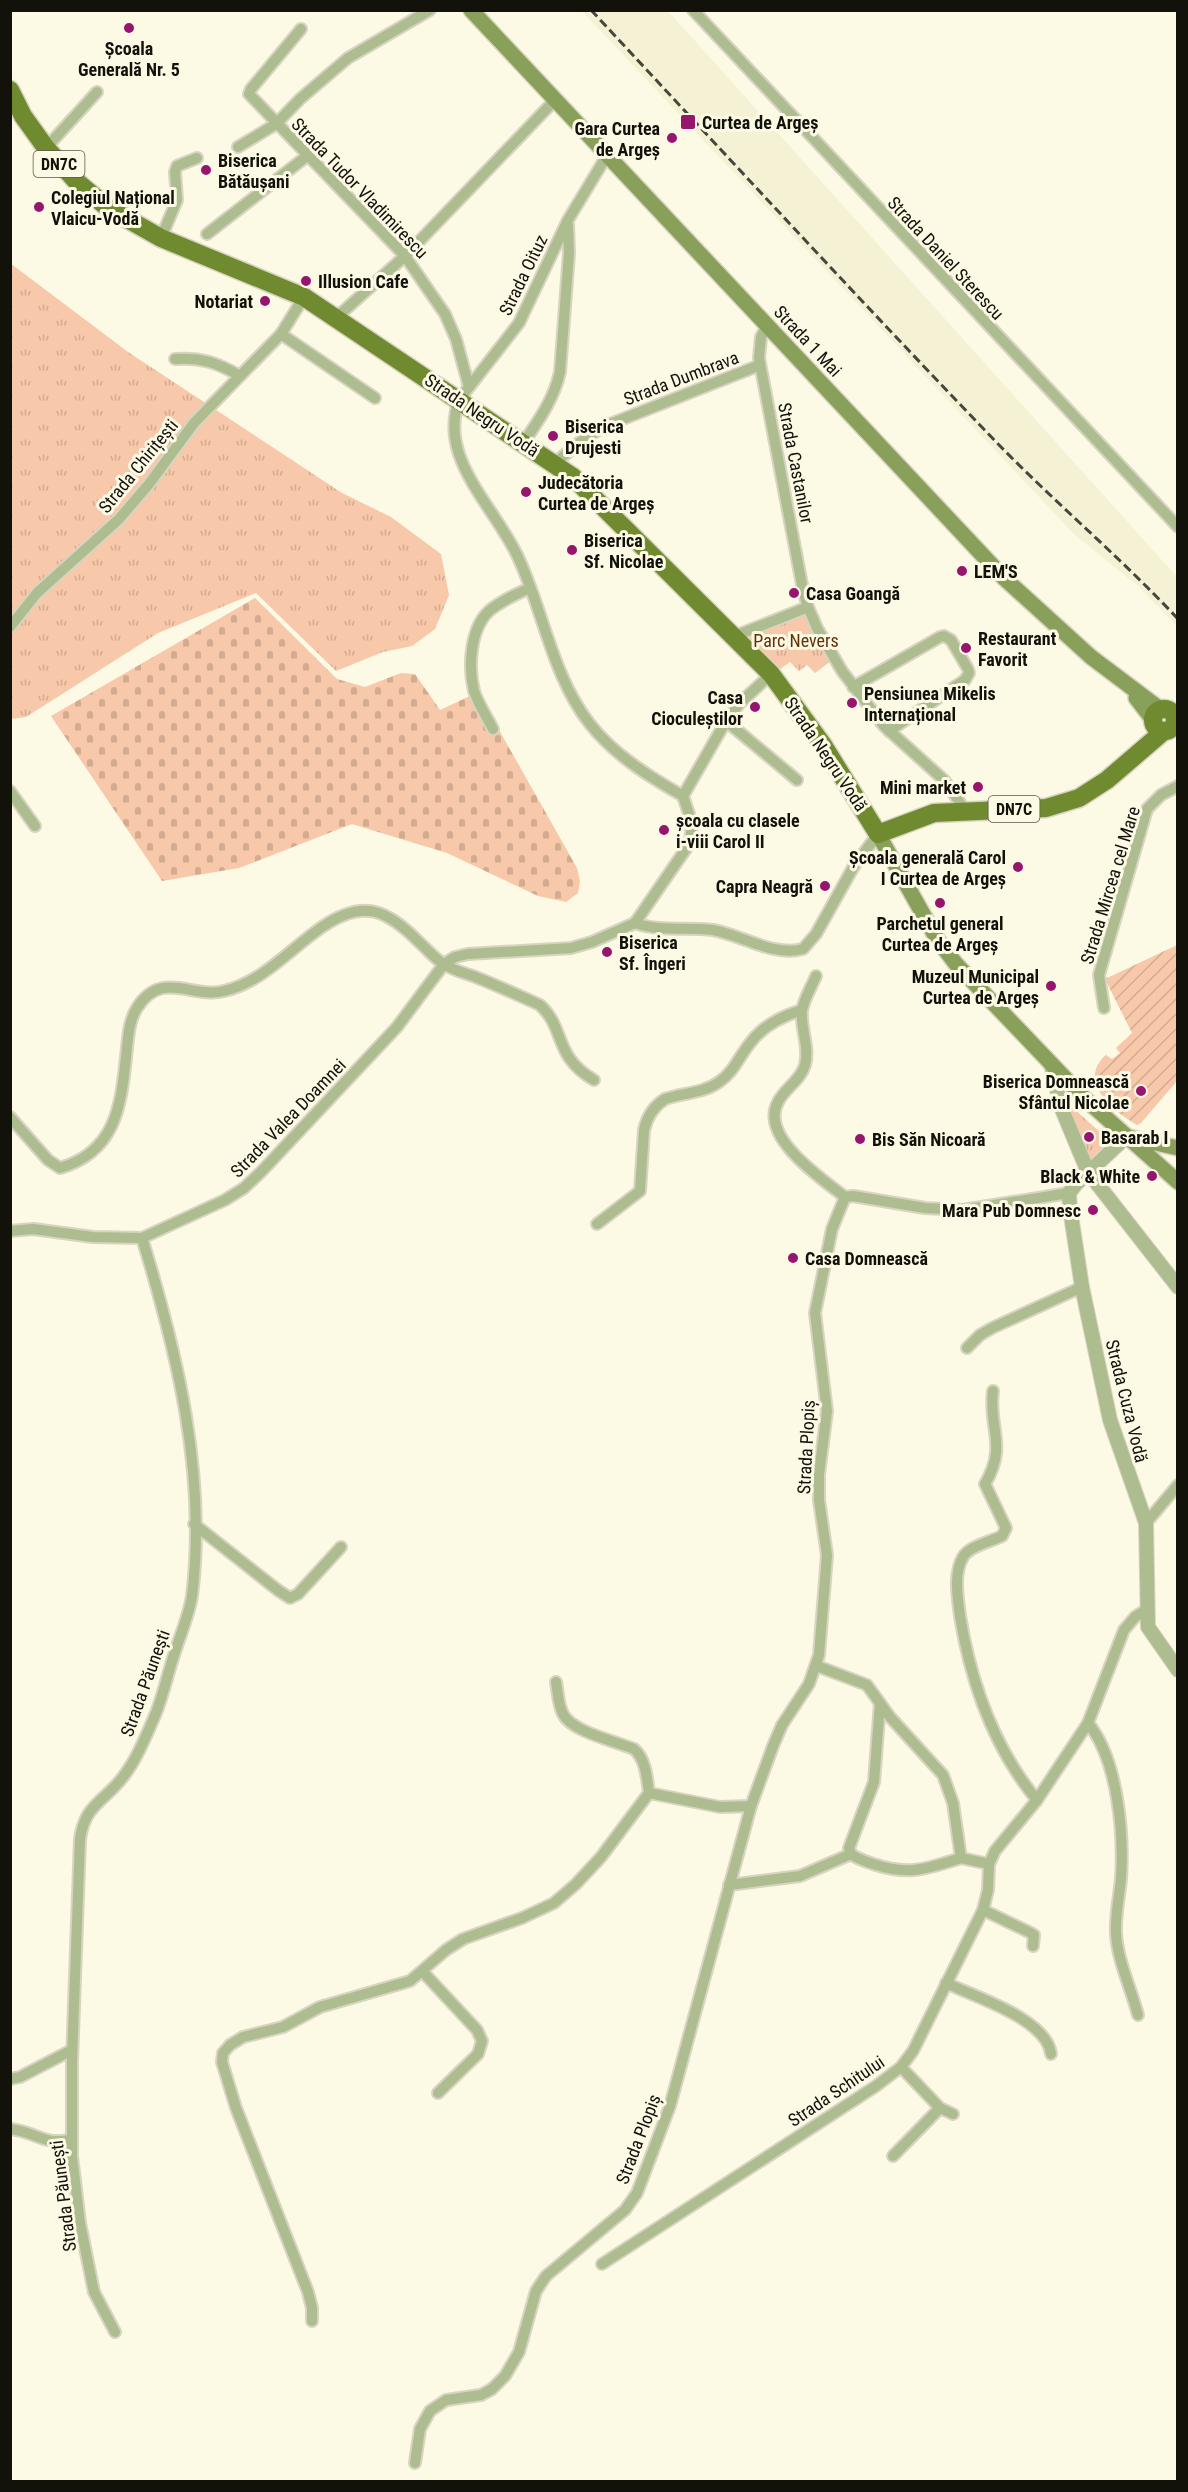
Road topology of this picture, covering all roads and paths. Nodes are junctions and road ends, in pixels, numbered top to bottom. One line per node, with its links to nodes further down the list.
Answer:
1 (430, 10): 8 (street)
2 (471, 10): 7 (main road, Strada 1 Mai)
3 (693, 10): 31 (street, Strada Daniel Sterescu)
4 (301, 29): 8 (street, Strada Tudor Vladimirescu)
5 (10, 90): 10 (main road, Strada Negru Vodă / DN7C)
6 (98, 92): 10 (street)
7 (554, 101): 12 (main road, Strada 1 Mai); 19 (street)
8 (276, 124): 9 (street); 11 (street, Strada Tudor Vladimirescu)
9 (238, 147)
10 (46, 148): 16 (main road, Strada Negru Vodă / DN7C)
11 (308, 156): 15 (street); 19 (street, Strada Tudor Vladimirescu)
12 (606, 157): 14 (street, Strada Oituz); 22 (main road, Strada 1 Mai)
13 (197, 158): 16 (street)
14 (568, 220): 17 (street, Strada Oituz); 18 (street)
15 (207, 234)
16 (161, 238): 20 (main road, Strada Negru Vodă / DN7C)
17 (554, 251): 18 (street); 27 (street, Strada Oituz)
18 (569, 253): 29 (street)
19 (405, 256): 21 (street); 27 (street, Strada Tudor Vladimirescu)
20 (304, 297): 21 (main road, Strada Negru Vodă / DN7C); 23 (street, Strada Chirițești)
21 (337, 317): 27 (main road, Strada Negru Vodă / DN7C)
22 (767, 326): 25 (street, Strada Castanilor); 38 (main road, Strada 1 Mai)
23 (280, 334): 26 (street, Strada Chirițești); 28 (street)
24 (175, 359): 26 (street)
25 (760, 365): 30 (street, Strada Dumbrava); 33 (street, Strada Castanilor)
26 (240, 376): 34 (street, Strada Chirițești)
27 (464, 394): 29 (main road, Strada Negru Vodă / DN7C); 32 (street)
28 (375, 398)
29 (524, 442): 30 (main road, Strada Negru Vodă / DN7C)
30 (555, 463): 35 (main road, Strada Negru Vodă / DN7C)
31 (1178, 527)
32 (530, 588): 40 (street); 45 (street)
33 (808, 607): 35 (street); 37 (street, Strada Castanilor)
34 (10, 627)
35 (735, 636): 36 (main road, Strada Negru Vodă / DN7C)
36 (771, 674): 39 (street); 48 (main road, Strada Negru Vodă / DN7C)
37 (853, 687): 41 (street, Strada Castanilor); 41 (street)
38 (1169, 719): 46 (main road, DN7C)
39 (726, 721): 42 (street); 45 (street)
40 (493, 729)
41 (889, 731): 46 (street, Strada Castanilor)
42 (797, 780)
43 (1178, 786): 52 (street, Strada Mircea cel Mare)
44 (10, 791): 47 (street)
45 (683, 796): 49 (street)
46 (965, 810): 48 (main road, DN7C)
47 (35, 826)
48 (878, 834): 49 (street); 54 (main road, Strada Negru Vodă)
49 (635, 923): 50 (street)
50 (444, 964): 55 (street); 56 (street); 65 (street, Strada Valea Doamnei)
51 (816, 976): 53 (street)
52 (1104, 1008)
53 (802, 1010): 62 (street); 63 (street)
54 (1051, 1064): 57 (main road, Strada Negru Vodă); 59 (street)
55 (594, 1080)
56 (10, 1117)
57 (1126, 1137): 58 (main road); 59 (street); 60 (main road, Strada Negru Vodă)
58 (1177, 1148)
59 (1088, 1172): 61 (street); 67 (street)
60 (1178, 1182)
61 (1070, 1193): 62 (street); 66 (street, Strada Cuza Vodă)
62 (845, 1197): 75 (street, Strada Plopiș)
63 (597, 1224)
64 (10, 1231): 65 (street, Strada Valea Doamnei)
65 (142, 1238): 72 (street, Strada Păunești)
66 (1082, 1287): 68 (street); 71 (street, Strada Cuza Vodă)
67 (1178, 1287)
68 (967, 1348)
69 (993, 1391): 81 (street)
70 (1178, 1485): 71 (street)
71 (1146, 1523): 74 (street, Strada Cuza Vodă)
72 (194, 1524): 73 (street); 92 (street, Strada Păunești)
73 (341, 1547)
74 (1146, 1610): 76 (street, Strada Cuza Vodă); 79 (street, Strada Schitului)
75 (817, 1666): 78 (street); 82 (street, Strada Plopiș)
76 (1178, 1670)
77 (556, 1682): 80 (street)
78 (880, 1703): 83 (street); 84 (street)
79 (1088, 1723): 81 (street, Strada Schitului); 91 (street)
80 (649, 1793): 82 (street); 89 (street)
81 (1036, 1800): 85 (street, Strada Schitului)
82 (752, 1806): 86 (street, Strada Plopiș)
83 (851, 1854): 84 (street); 86 (street)
84 (961, 1858): 85 (street)
85 (989, 1864): 87 (street, Strada Schitului)
86 (729, 1886): 105 (street, Strada Plopiș)
87 (983, 1910): 88 (street); 90 (street, Strada Schitului)
88 (1033, 1946)
89 (423, 1972): 96 (street); 103 (street)
90 (946, 1983): 93 (street); 94 (street, Strada Schitului)
91 (1138, 2015)
92 (72, 2050): 95 (street); 100 (street, Strada Păunești)
93 (1051, 2054)
94 (901, 2067): 97 (street); 102 (street, Strada Schitului)
95 (10, 2079)
96 (438, 2093)
97 (940, 2108): 98 (street); 101 (street)
98 (953, 2114)
99 (10, 2129): 100 (street)
100 (72, 2139): 104 (street, Strada Păunești)
101 (893, 2156)
102 (602, 2264)
103 (312, 2321)
104 (115, 2332)
105 (415, 2463)

